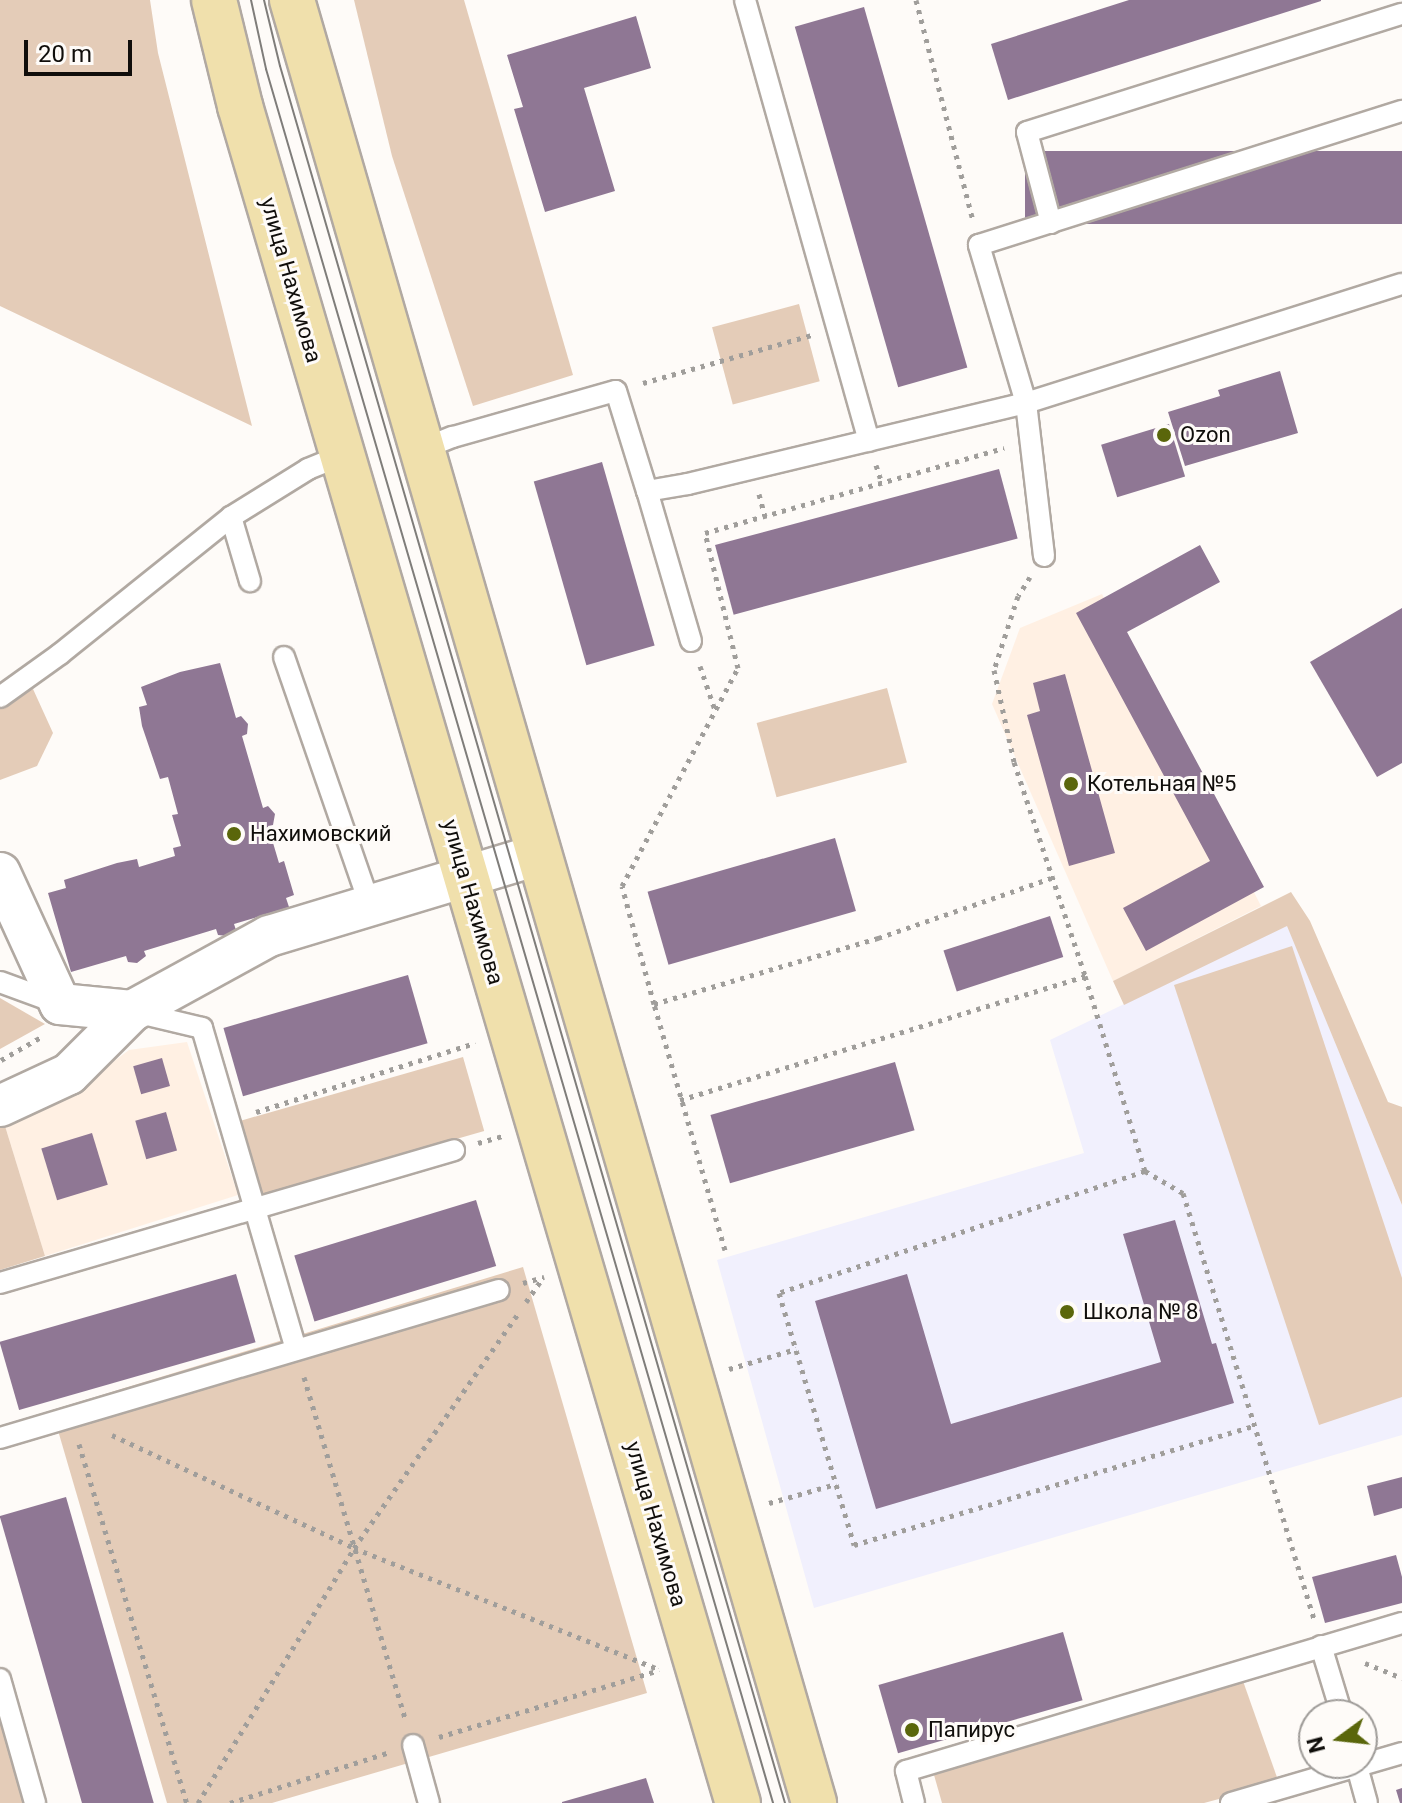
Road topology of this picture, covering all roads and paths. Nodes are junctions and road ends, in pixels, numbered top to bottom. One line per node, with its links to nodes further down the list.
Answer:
1 (214, 0): 16 (main road, улица Нахимова)
2 (292, 0): 15 (main road)
3 (745, 0): 10 (lane)
4 (916, 0): 8 (path)
5 (1402, 14): 7 (lane)
6 (1402, 111): 7 (lane)
7 (1051, 223): 8 (lane)
8 (979, 245): 12 (lane)
9 (1402, 284): 12 (lane)
10 (838, 328): 11 (path); 14 (lane)
11 (616, 391): 15 (lane); 17 (lane)
12 (1026, 403): 13 (lane); 14 (lane)
13 (1030, 440): 19 (lane); 24 (path)
14 (869, 441): 17 (lane)
15 (420, 450): 25 (main road)
16 (342, 455): 18 (lane); 27 (main road, улица Нахимова)
17 (647, 491): 21 (lane)
18 (231, 517): 20 (lane); 23 (lane)
19 (1044, 556): 28 (path)
20 (250, 581)
21 (691, 641): 24 (path)
22 (284, 657): 29 (lane)
23 (0, 697)
24 (715, 711): 33 (path)
25 (538, 855): 27 (street); 70 (main road)
26 (0, 873): 32 (street)
27 (466, 877): 29 (street); 69 (main road, улица Нахимова)
28 (1051, 878): 30 (path); 33 (path)
29 (370, 905): 34 (street)
30 (1085, 976): 36 (path); 40 (path)
31 (0, 982): 32 (lane)
32 (60, 1004): 34 (street)
33 (654, 1004): 36 (path)
34 (132, 1011): 37 (street); 38 (lane)
35 (476, 1043): 38 (path)
36 (680, 1100): 42 (path)
37 (0, 1106)
38 (229, 1120): 41 (lane)
39 (454, 1150): 41 (lane)
40 (1145, 1171): 46 (path); 50 (path)
41 (254, 1207): 44 (lane); 47 (lane)
42 (725, 1250)
43 (544, 1277): 54 (path)
44 (0, 1283)
45 (499, 1290): 47 (lane)
46 (796, 1349): 48 (path); 52 (path)
47 (296, 1350): 49 (lane); 54 (path)
48 (725, 1370)
49 (71, 1416): 51 (lane); 54 (path); 65 (path)
50 (1254, 1426): 52 (path); 56 (path)
51 (0, 1438)
52 (836, 1484): 53 (path)
53 (764, 1505)
54 (354, 1548): 59 (path); 59 (path); 66 (path)
55 (1402, 1623): 56 (lane)
56 (1321, 1646): 58 (lane); 71 (lane)
57 (0, 1679): 64 (lane)
58 (1337, 1699)
59 (413, 1745): 67 (path); 68 (lane)
60 (1402, 1753): 61 (lane)
61 (1378, 1759)
62 (1310, 1779): 72 (lane)
63 (1360, 1779): 73 (lane)
64 (35, 1803)
65 (187, 1803)
66 (198, 1803)
67 (230, 1803)
68 (429, 1803)
69 (738, 1803)
70 (814, 1803)
71 (914, 1803)
72 (1231, 1803)
73 (1367, 1803)

